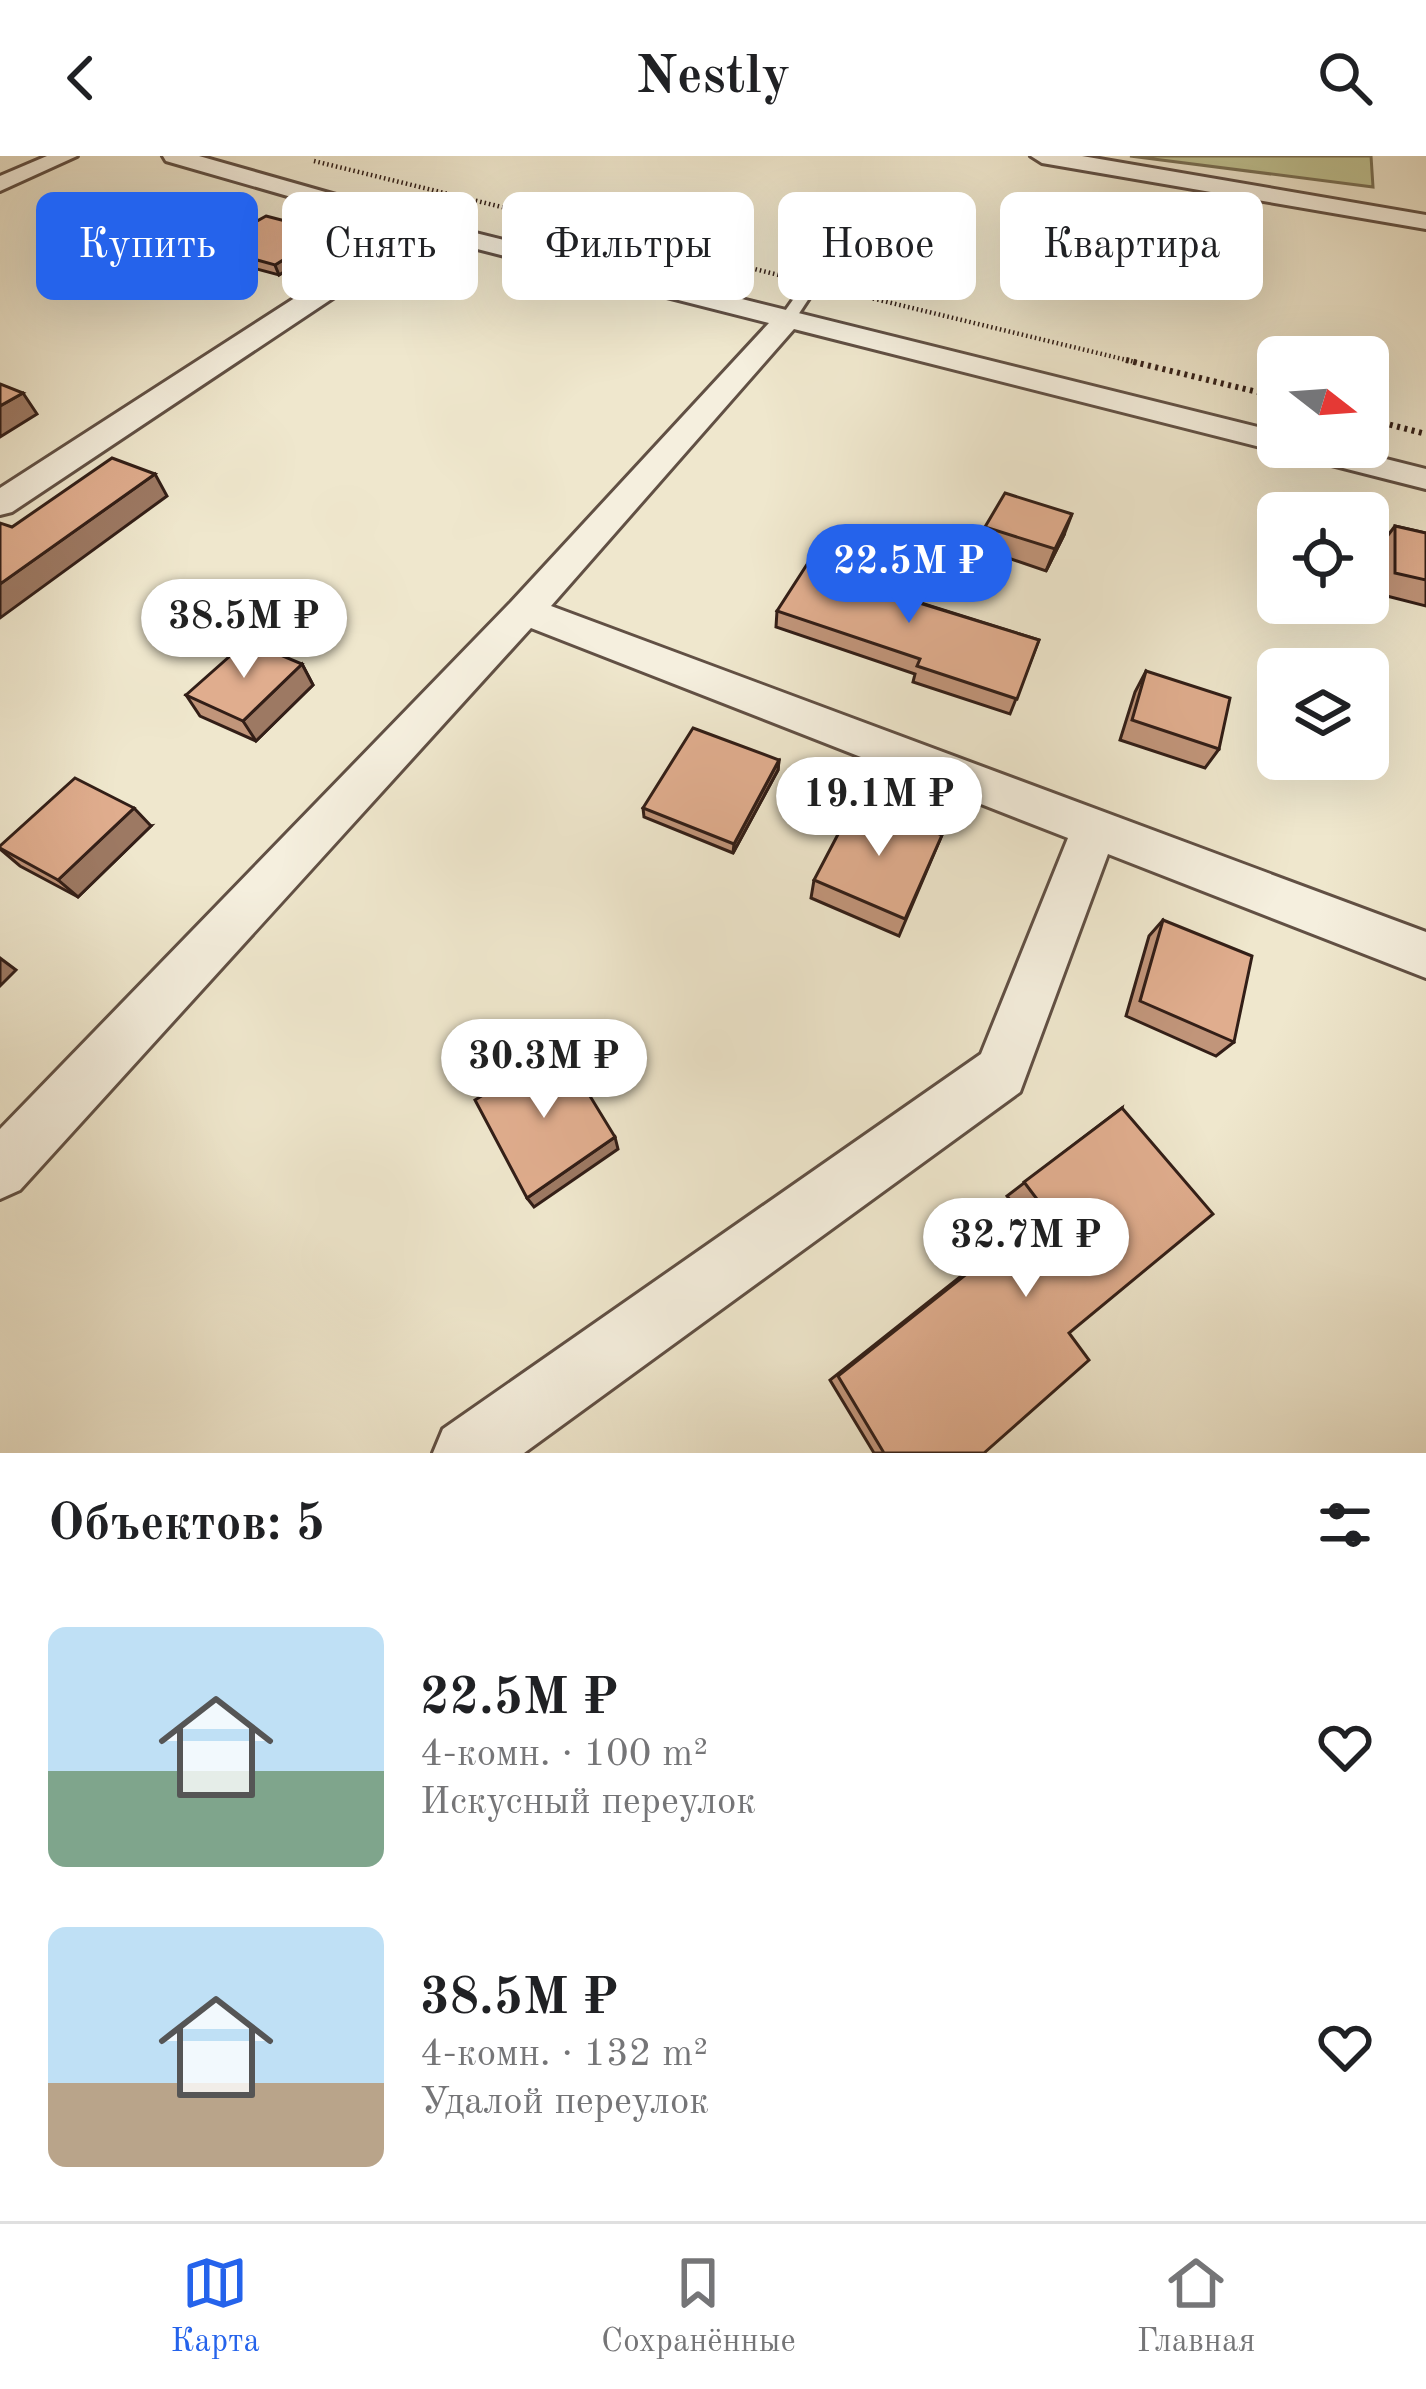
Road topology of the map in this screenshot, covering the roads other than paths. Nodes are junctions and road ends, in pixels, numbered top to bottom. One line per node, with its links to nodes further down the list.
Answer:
1 (66, 156): 4 (street)
2 (174, 156): 5 (street)
3 (1042, 156): 6 (street)
4 (0, 184)
5 (300, 192)
6 (1426, 222)
7 (478, 241): 10 (street)
8 (311, 300): 14 (street)
9 (800, 300): 10 (lane)
10 (786, 320): 11 (street); 15 (street)
11 (1257, 437)
12 (1385, 468): 13 (street)
13 (1426, 478)
14 (0, 504)
15 (525, 611): 16 (street); 18 (street)
16 (1094, 829): 17 (street); 19 (street)
17 (1426, 956)
18 (0, 1170)
19 (467, 1453)

